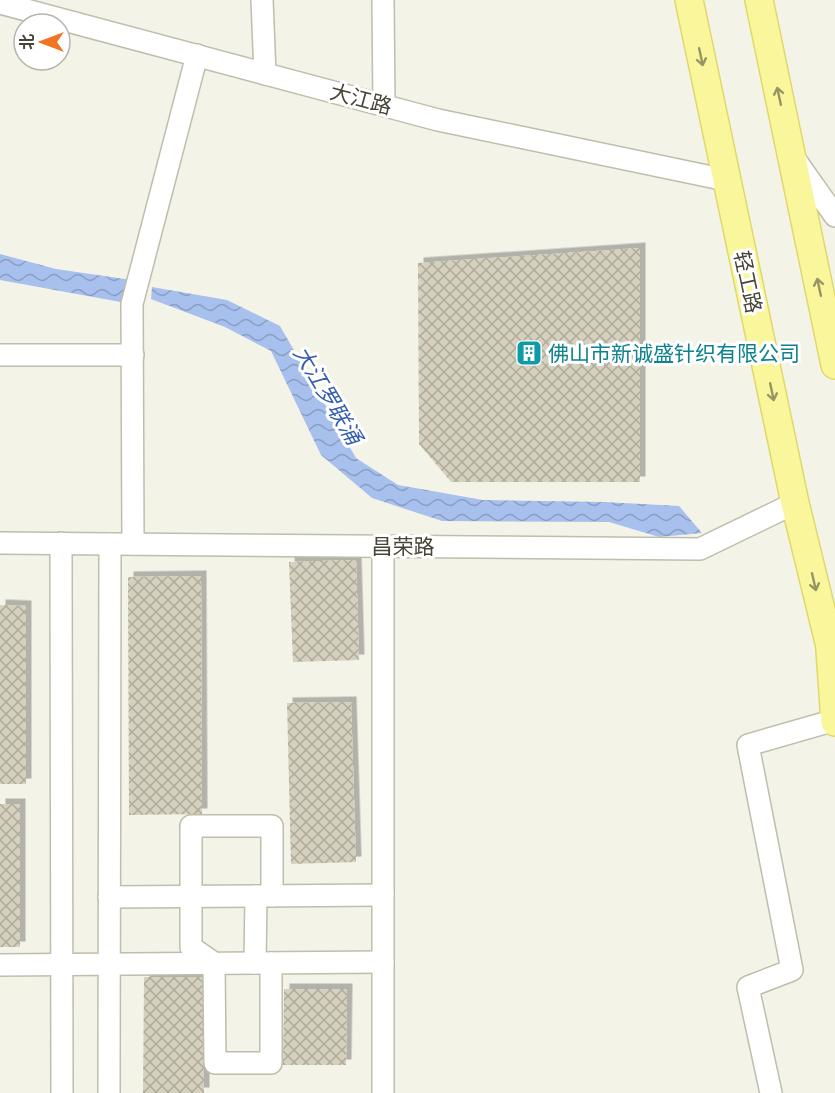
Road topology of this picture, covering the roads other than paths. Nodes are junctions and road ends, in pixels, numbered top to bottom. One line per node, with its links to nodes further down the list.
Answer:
1 (262, 0): 7 (street)
2 (383, 0): 8 (street)
3 (690, 0): 10 (main road, 轻工路, one-way to 10)
4 (759, 0): 9 (main road, one-way to 4)
5 (0, 3): 6 (street, 大江路)
6 (196, 55): 7 (street, 大江路); 13 (street)
7 (265, 74): 8 (street, 大江路)
8 (384, 105): 10 (street, 大江路)
9 (790, 152): 11 (street); 14 (main road, one-way to 9)
10 (726, 180): 15 (main road, 轻工路, one-way to 15)
11 (835, 216)
12 (0, 355): 13 (street)
13 (133, 355): 19 (street)
14 (835, 365)
15 (795, 503): 20 (street, 昌荣路); 21 (main road, 轻工路, one-way to 21)
16 (0, 543): 17 (street, 昌荣路)
17 (61, 543): 18 (street, 昌荣路); 30 (street)
18 (110, 544): 19 (street, 昌荣路); 25 (street)
19 (133, 544): 20 (street, 昌荣路)
20 (383, 546): 23 (street)
21 (832, 656): 22 (main road, 轻工路)
22 (835, 721): 36 (street)
23 (383, 895): 24 (street); 27 (street)
24 (264, 896): 26 (street); 26 (street); 29 (street)
25 (109, 897): 26 (street); 31 (street)
26 (191, 897): 28 (street)
27 (383, 962): 29 (street); 35 (street)
28 (214, 963): 29 (street); 29 (street); 31 (street)
29 (263, 963)
30 (63, 964): 31 (street); 32 (street); 33 (street)
31 (109, 964): 34 (street)
32 (0, 965)
33 (62, 1093)
34 (109, 1093)
35 (383, 1093)
36 (771, 1093)

